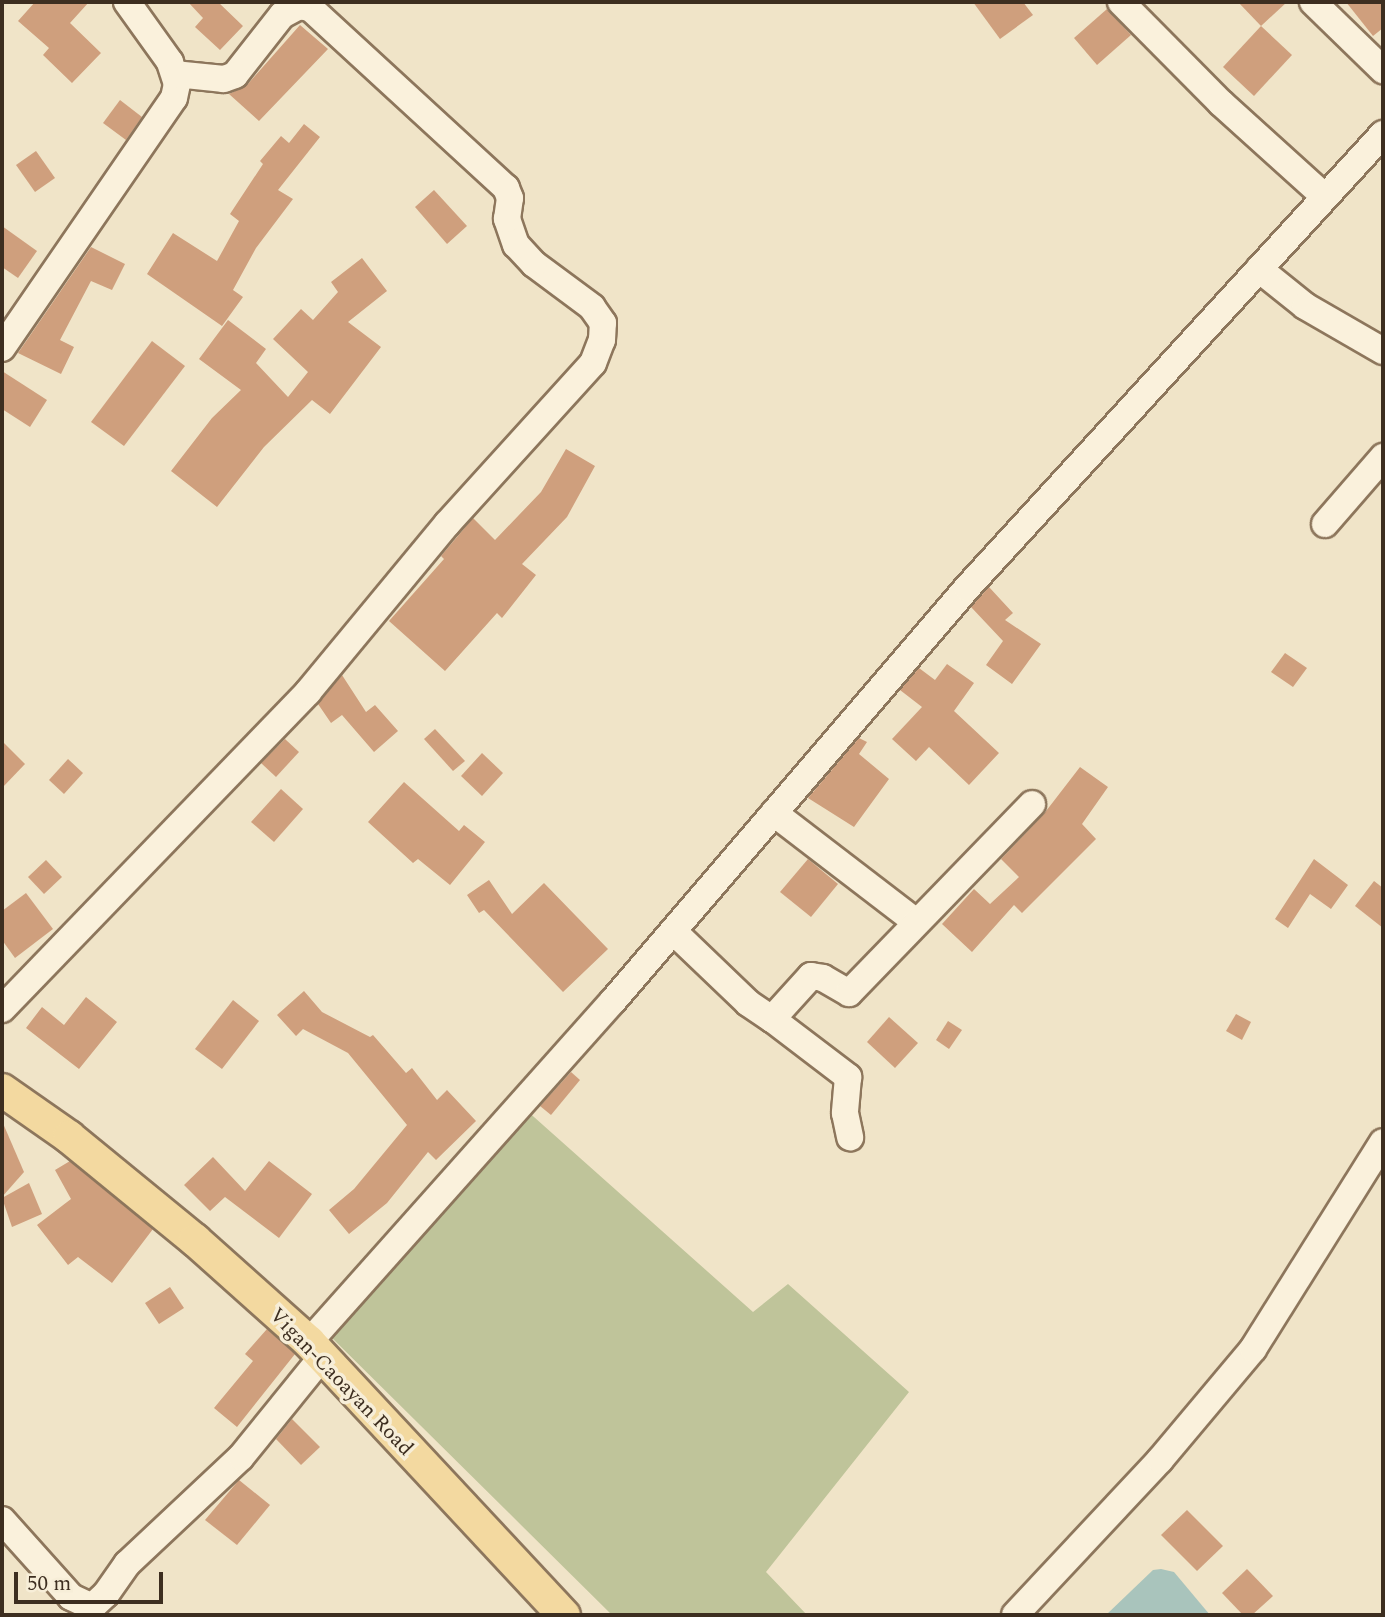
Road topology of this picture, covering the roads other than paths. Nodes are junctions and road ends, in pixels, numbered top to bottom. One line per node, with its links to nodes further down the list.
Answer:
1 (127, 2): 5 (street)
2 (1121, 2): 7 (street)
3 (1312, 2): 4 (street)
4 (1383, 70)
5 (176, 74): 9 (street); 17 (street)
6 (1383, 134): 7 (street)
7 (1325, 197): 8 (street)
8 (1259, 269): 10 (street); 14 (street)
9 (2, 348)
10 (1383, 351)
11 (1383, 457): 12 (street)
12 (1325, 524)
13 (1032, 804): 15 (street)
14 (774, 813): 15 (street); 16 (street)
15 (916, 922): 18 (street)
16 (673, 931): 18 (street); 22 (street)
17 (2, 1009)
18 (772, 1019): 20 (street)
19 (2, 1090): 22 (main road, Vigan-Caoayan Road)
20 (849, 1137)
21 (1383, 1142): 25 (street)
22 (316, 1350): 23 (street); 24 (main road, Vigan-Caoayan Road)
23 (2, 1520)
24 (564, 1615)
25 (1015, 1615)

